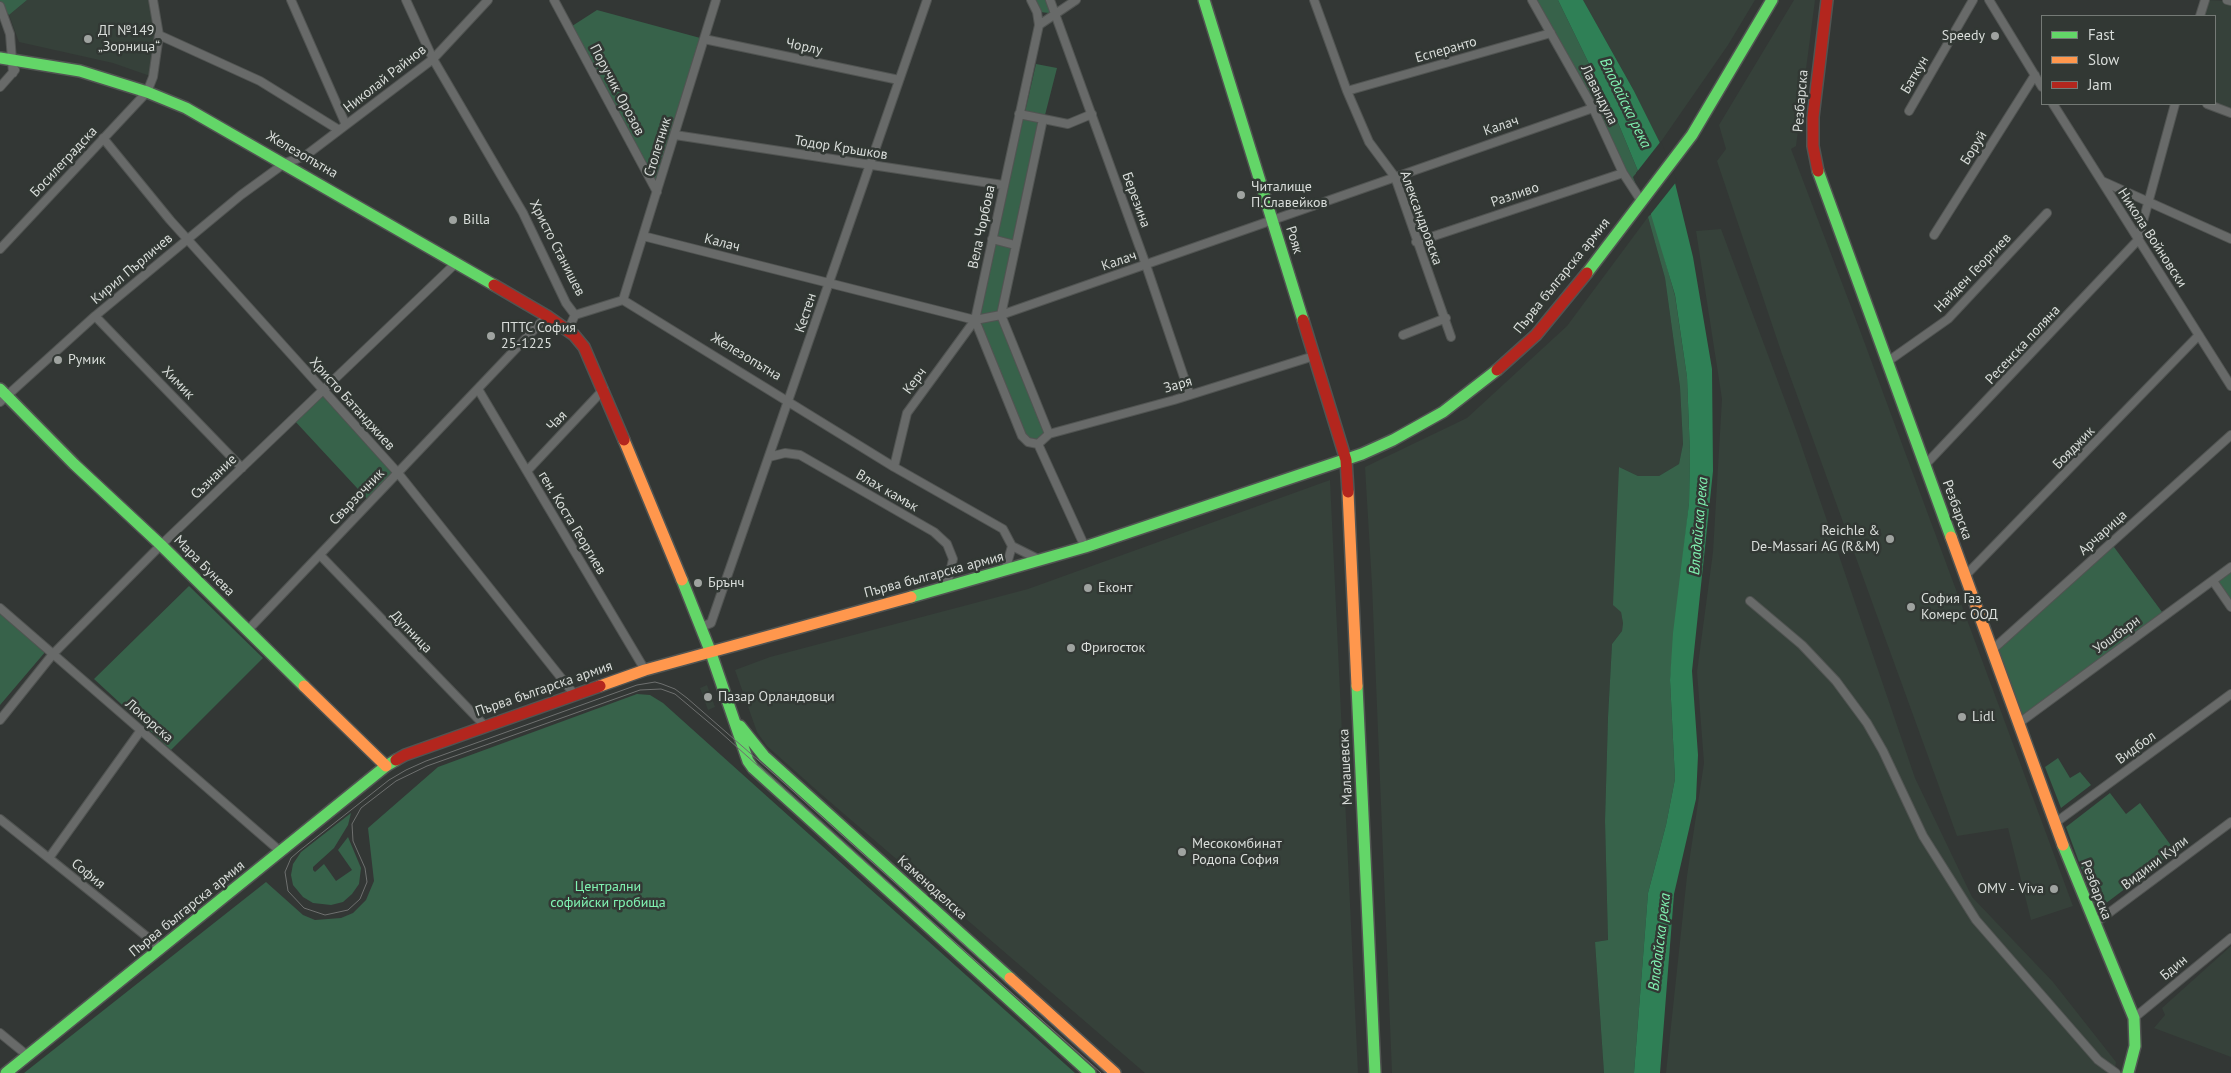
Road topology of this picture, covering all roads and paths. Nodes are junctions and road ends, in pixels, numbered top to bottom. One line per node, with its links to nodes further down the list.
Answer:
1 (153, 0): 26 (street)
2 (291, 0): 46 (street)
3 (406, 0): 29 (street, Христо Станишев)
4 (488, 0): 29 (street, Николай Райнов)
5 (554, 0): 56 (street, Поручик Орозов)
6 (716, 0): 27 (street, Столетник)
7 (927, 0): 32 (street, Кестен)
8 (1031, 0): 24 (street, Вела Чорбова)
9 (1050, 0): 22 (street)
10 (1076, 0): 22 (street)
11 (1204, 0): 60 (street, Рояк)
12 (1314, 0): 35 (street, Александровска)
13 (1532, 0): 25 (street, Лавандула)
14 (1772, 0): 57 (street, Първа българска армия)
15 (1827, 0): 85 (street, Резбарска)
16 (1973, 0): 41 (street, Баткун)
17 (1989, 0): 31 (street)
18 (2205, 0): 23 (street)
19 (2227, 0): 20 (street)
20 (2231, 1)
21 (0, 6): 30 (street)
22 (1056, 14): 24 (street); 44 (street, Березина)
23 (2200, 15)
24 (1038, 25): 43 (street, Вела Чорбова)
25 (1551, 33): 35 (street, Есперанто); 40 (street, Лавандула)
26 (159, 35): 36 (street); 47 (street)
27 (704, 39): 32 (street, Чорлу); 48 (street, Столетник)
28 (0, 58): 30 (street, Железопътна)
29 (433, 59): 46 (street, Николай Райнов); 74 (street, Христо Станишев)
30 (18, 60): 34 (street); 36 (street, Железопътна)
31 (2035, 75): 33 (street); 61 (street, Боруй)
32 (899, 80): 51 (street, Кестен)
33 (2041, 85)
34 (0, 87)
35 (1347, 91): 53 (street, Александровска)
36 (147, 92): 49 (street, Босилеградска); 50 (street, Железопътна)
37 (2054, 105): 54 (street, Никола Войновски)
38 (2175, 105): 58 (street)
39 (2210, 105): 42 (street)
40 (1592, 108): 52 (street, Лавандула); 53 (street, Калач)
41 (1909, 111)
42 (2231, 113)
43 (1019, 114): 45 (street); 55 (street, Вела Чорбова)
44 (1092, 114): 45 (street); 71 (street, Березина)
45 (1043, 119): 68 (street)
46 (346, 125): 47 (street, Николай Райнов)
47 (339, 130): 50 (street, Николай Райнов)
48 (675, 135): 51 (street, Тодор Кръшков); 56 (street, Столетник)
49 (103, 138): 63 (street, Христо Батанджиев); 69 (street, Босилеградска)
50 (285, 162): 63 (street, Кирил Пърличев); 70 (street, Железопътна)
51 (870, 164): 55 (street, Тодор Кръшков); 72 (street, Кестен)
52 (1623, 173): 57 (street, Лавандула); 67 (street, Разливо)
53 (1395, 177): 60 (street, Калач); 67 (street, Александровска)
54 (2100, 180): 58 (street); 66 (street, Никола Войновски)
55 (1003, 185): 64 (street, Вела Чорбова)
56 (657, 192): 62 (street, Столетник)
57 (1642, 202): 97 (street, Първа българска армия)
58 (2147, 203): 65 (street); 66 (street)
59 (2047, 213): 85 (street, Найден Георгиев)
60 (1272, 222): 71 (street, Калач); 84 (street, Рояк)
61 (1934, 235)
62 (643, 236): 72 (street, Калач); 73 (street, Столетник)
63 (188, 239): 75 (street, Кирил Пърличев); 89 (street, Христо Батанджиев)
64 (992, 239): 68 (street); 79 (street, Вела Чорбова)
65 (2231, 239)
66 (2138, 240): 82 (street, Никола Войновски); 98 (street, Ресенска поляна)
67 (1416, 242): 78 (street, Александровска)
68 (1015, 244): 77 (street)
69 (0, 249)
70 (456, 262): 76 (street, Железопътна); 89 (street, Съзнание)
71 (1146, 265): 77 (street, Калач); 91 (street, Березина)
72 (829, 284): 79 (street, Калач); 92 (street, Кестен)
73 (623, 300): 74 (street); 92 (street, Железопътна)
74 (575, 315): 80 (street, Христо Станишев)
75 (96, 316): 90 (street, Кирил Пърличев); 100 (street, Химик)
76 (547, 316): 80 (street, Железопътна); 87 (street, Свързочник)
77 (1001, 316): 79 (street, Калач); 93 (street)
78 (1446, 318): 81 (street); 83 (street, Александровска)
79 (975, 320): 95 (street); 99 (street, Керч)
80 (568, 330): 88 (street)
81 (1403, 335)
82 (2199, 335): 86 (street, Никола Войновски); 110 (street, Бояджик)
83 (1451, 338)
84 (1314, 356): 91 (street, Заря); 97 (street, Рояк)
85 (1887, 362): 98 (street, Резбарска)
86 (2231, 386)
87 (478, 389): 101 (street, ген. Коста Георгиев); 102 (street, Свързочник)
88 (604, 389): 101 (street, Чая); 116 (street)
89 (323, 390): 100 (street, Съзнание); 102 (street, Христо Батанджиев)
90 (2, 395): 103 (street, Мара Бунева)
91 (1190, 395): 93 (street, Заря)
92 (790, 401): 96 (street, Кестен); 99 (street, Железопътна)
93 (1049, 434): 95 (street)
94 (2231, 435): 118 (street, Арчарица)
95 (1038, 444): 105 (street)
96 (770, 457): 112 (street, Влах камък); 116 (street, Кестен)
97 (1346, 460): 105 (street, Първа българска армия); 144 (street, Малашевска)
98 (1925, 466): 110 (street, Резбарска)
99 (894, 467): 104 (street, Влах камък)
100 (242, 468): 103 (street, Съзнание)
101 (527, 471): 121 (street, ген. Коста Георгиев)
102 (398, 473): 106 (street, Свързочник); 122 (street, Христо Батанджиев)
103 (161, 545): 117 (street, Мара Бунева); 120 (street, Съзнание)
104 (1012, 546): 107 (street, Влах камък); 109 (street)
105 (1085, 547): 107 (street, Първа българска армия)
106 (320, 555): 117 (street, Свързочник); 127 (street, Дупница)
107 (1040, 560): 109 (street, Първа българска армия)
108 (2231, 567): 111 (street, Уошбърн)
109 (1005, 571): 112 (street, Първа българска армия)
110 (1965, 576): 118 (street, Резбарска)
111 (2213, 581): 114 (street); 126 (street, Уошбърн)
112 (943, 587): 119 (street, Първа българска армия)
113 (1750, 601): 145 (street)
114 (2231, 607)
115 (0, 608): 120 (street, Локорска)
116 (701, 627): 119 (street)
117 (247, 631): 129 (street, Мара Бунева)
118 (1992, 650): 126 (street, Резбарска)
119 (711, 653): 121 (street, Първа българска армия); 124 (street, Каменоделска)
120 (53, 654): 125 (street, Съзнание); 128 (street, Локорска)
121 (645, 670): 122 (street, Първа българска армия)
122 (574, 694): 127 (street, Първа българска армия)
123 (2231, 694): 132 (street, Видбол)
124 (734, 719): 142 (street, Каменоделска); 143 (street, Каменоделска)
125 (0, 720)
126 (2019, 723): 132 (street, Резбарска)
127 (485, 726): 129 (street, Първа българска армия)
128 (141, 730): 133 (street, Локорска); 134 (street)
129 (386, 766): 133 (street, Първа българска армия)
130 (0, 818): 134 (street, София)
131 (2231, 822): 135 (street, Видини Кули)
132 (2055, 823): 135 (street, Резбарска)
133 (281, 852): 137 (street, Първа българска армия)
134 (49, 858): 137 (street, София)
135 (2094, 924): 138 (street, Резбарска)
136 (2231, 938): 138 (street, Бдин)
137 (161, 948): 140 (street, Първа българска армия)
138 (2134, 1018): 146 (street)
139 (0, 1033): 140 (street)
140 (28, 1056): 141 (street, Първа българска армия)
141 (6, 1073)
142 (1090, 1073)
143 (1115, 1073)
144 (1375, 1073)
145 (2116, 1073)
146 (2128, 1073)

